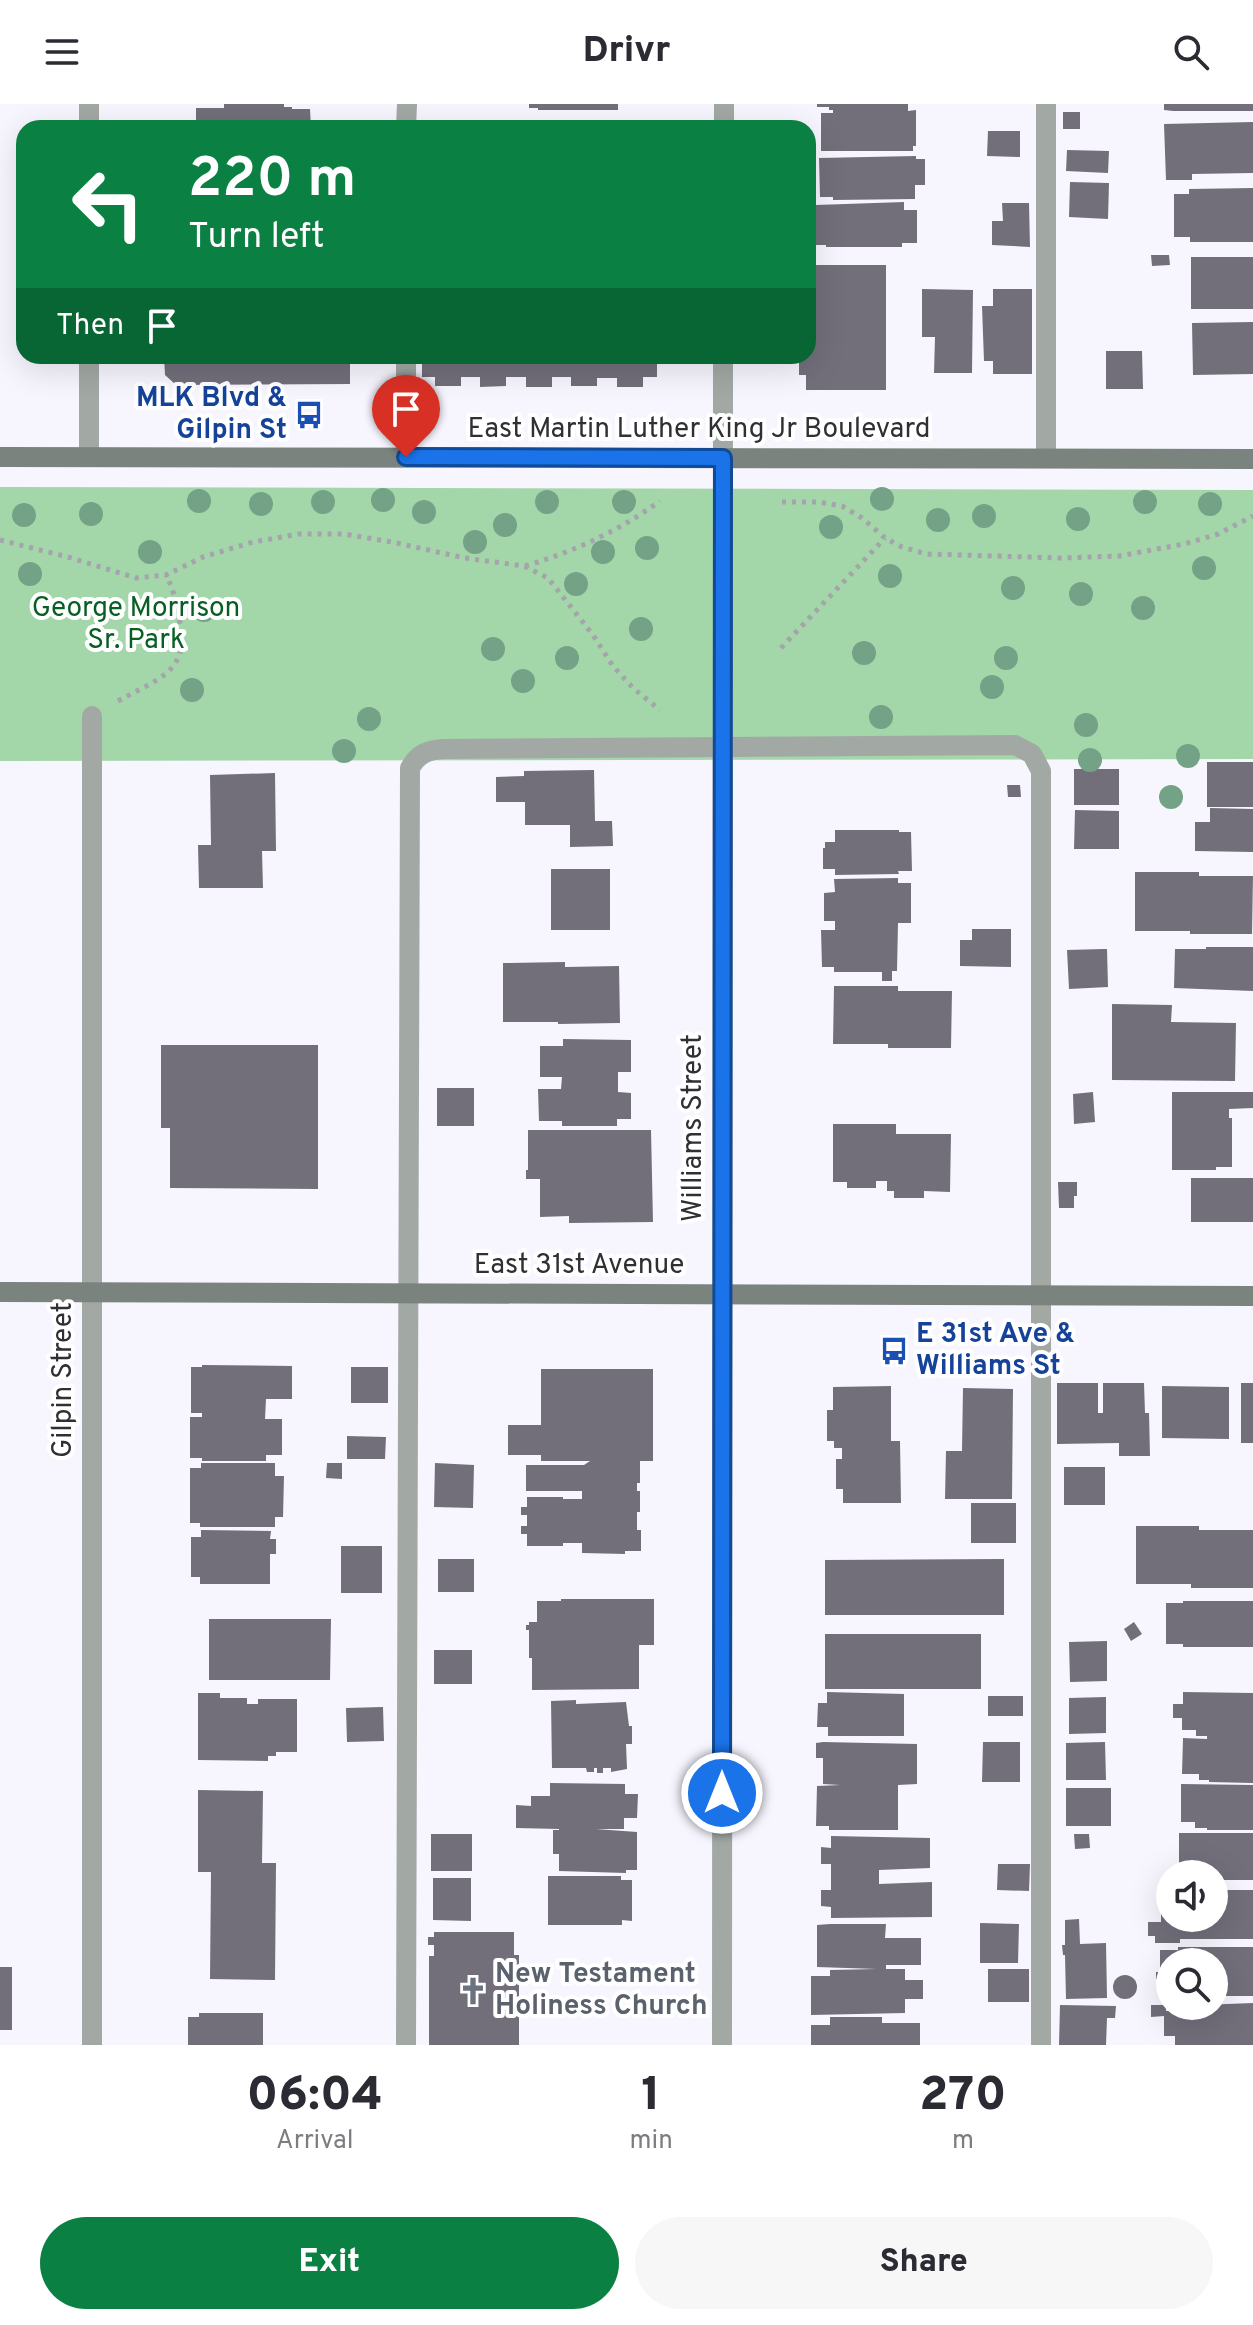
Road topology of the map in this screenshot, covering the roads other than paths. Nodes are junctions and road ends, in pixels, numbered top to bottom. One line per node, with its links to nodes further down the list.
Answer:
1 (1046, 104): 9 (street)
2 (89, 364): 6 (street)
3 (406, 364): 7 (street)
4 (723, 364): 8 (street, Williams Street)
5 (0, 457): 6 (main road, East Martin Luther King Jr Boulevard)
6 (89, 457): 7 (main road, East Martin Luther King Jr Boulevard)
7 (406, 457): 8 (main road, East Martin Luther King Jr Boulevard)
8 (723, 458): 9 (main road, East Martin Luther King Jr Boulevard); 12 (street, Williams Street)
9 (1046, 458): 10 (main road, East Martin Luther King Jr Boulevard)
10 (1253, 459)
11 (92, 716): 14 (street, Gilpin Street)
12 (723, 747): 15 (street); 16 (street, Williams Street); 17 (street)
13 (0, 1292): 14 (main road, East 31st Avenue)
14 (92, 1293): 15 (main road, East 31st Avenue); 19 (street, Gilpin Street)
15 (408, 1294): 16 (main road, East 31st Avenue); 20 (street)
16 (722, 1295): 17 (main road, East 31st Avenue); 21 (street, Williams Street)
17 (1041, 1296): 18 (main road, East 31st Avenue); 22 (street)
18 (1253, 1296)
19 (92, 2045)
20 (406, 2045)
21 (722, 2045)
22 (1041, 2045)

